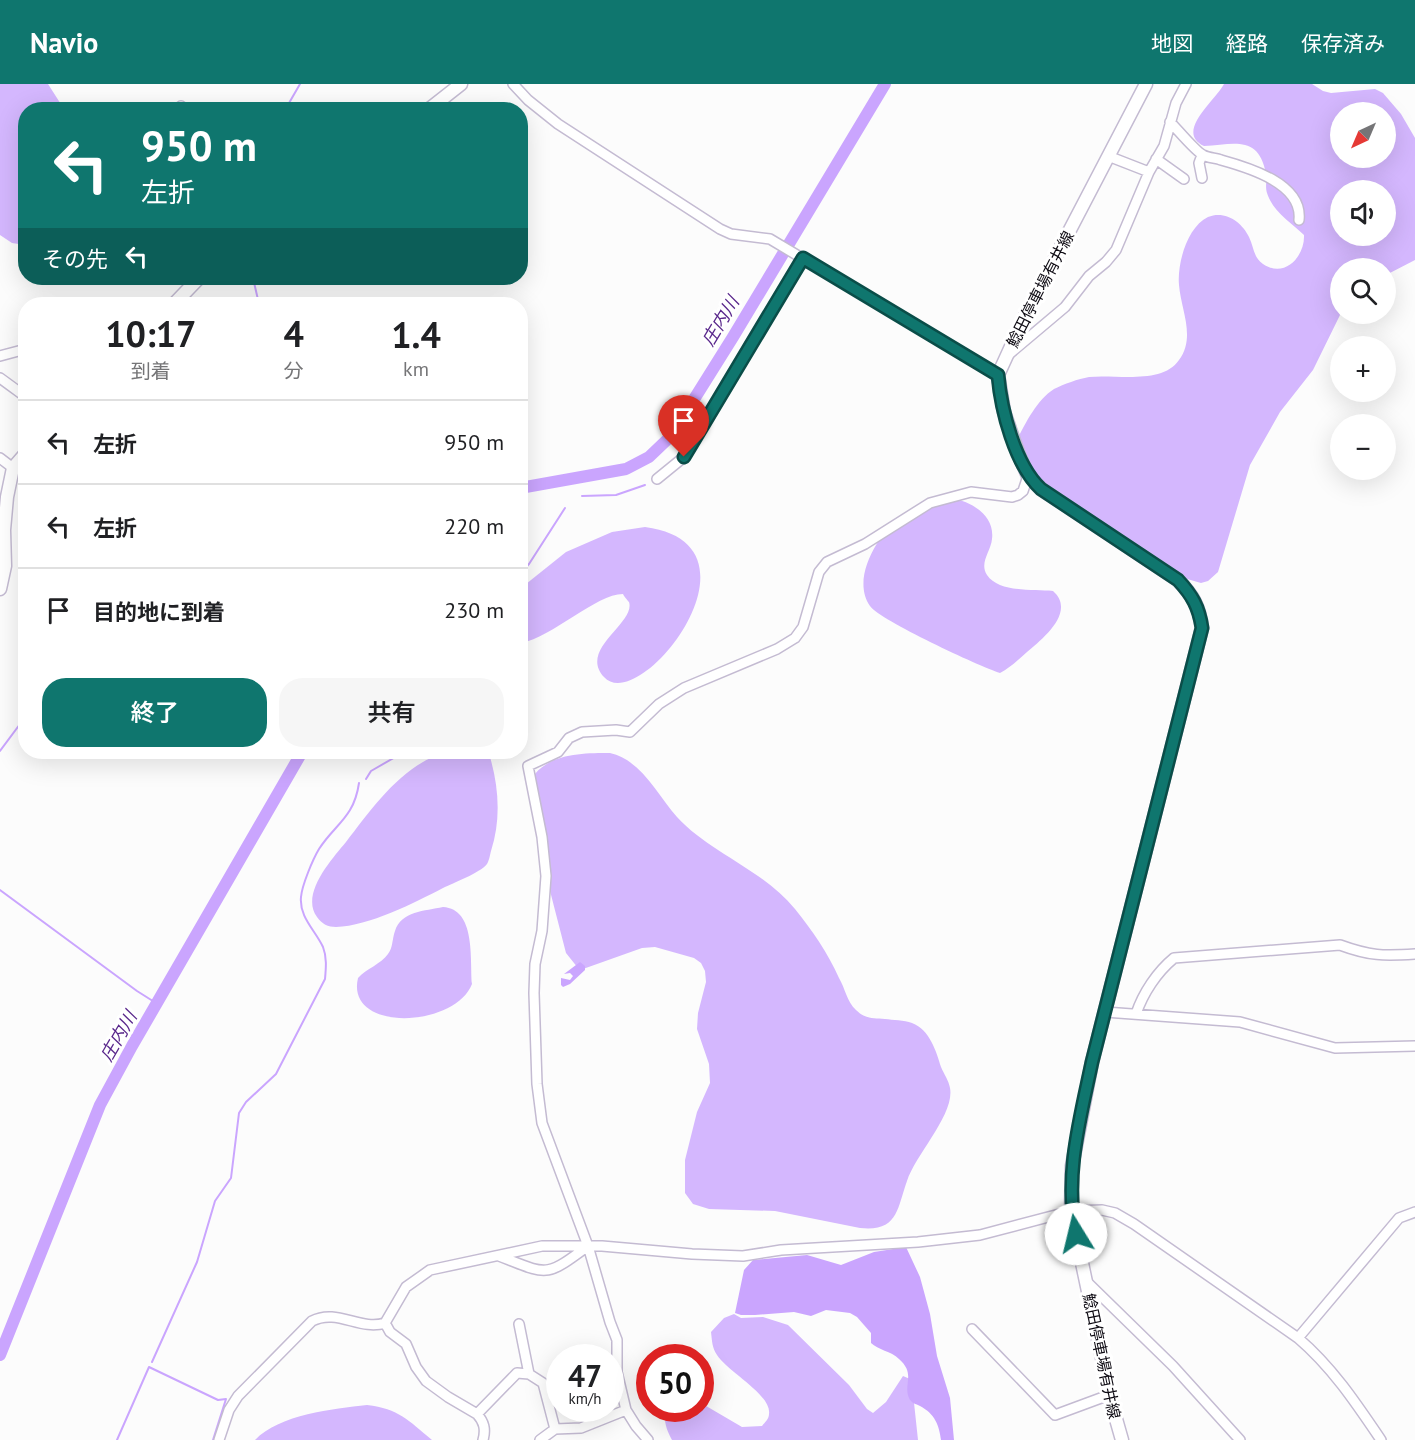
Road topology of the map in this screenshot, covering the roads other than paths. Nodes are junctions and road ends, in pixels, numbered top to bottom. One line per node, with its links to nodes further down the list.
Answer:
1 (461, 84): 5 (main road)
2 (513, 84): 14 (street)
3 (1146, 84): 8 (main road, 鯰田停車場有井線)
4 (1186, 84): 6 (street)
5 (438, 102)
6 (1170, 122): 7 (street); 9 (street)
7 (1202, 155): 11 (street); 13 (street)
8 (1108, 156): 10 (street); 19 (main road, 鯰田停車場有井線)
9 (1156, 159): 10 (street); 12 (street)
10 (1149, 172): 19 (street)
11 (1202, 178)
12 (1184, 179)
13 (1299, 220)
14 (802, 257): 20 (street); 27 (street)
15 (193, 285): 16 (main road)
16 (181, 297)
17 (18, 351): 18 (street)
18 (0, 355)
19 (1005, 358): 20 (main road, 鯰田停車場有井線)
20 (998, 375): 26 (main road, 鯰田停車場有井線)
21 (0, 378): 22 (street)
22 (18, 391)
23 (0, 458): 25 (street)
24 (18, 462): 25 (main road)
25 (13, 468): 28 (main road)
26 (1028, 476): 31 (main road, 鯰田停車場有井線); 36 (street)
27 (657, 479)
28 (2, 528): 29 (main road)
29 (0, 589)
30 (1415, 954): 32 (street)
31 (1105, 1012): 32 (street); 34 (main road, 鯰田停車場有井線)
32 (1136, 1014): 33 (street)
33 (1415, 1046)
34 (1071, 1211): 36 (street); 38 (main road, 鯰田停車場有井線); 42 (street)
35 (1415, 1212): 42 (street)
36 (588, 1246): 37 (street); 37 (street); 45 (street)
37 (498, 1255): 39 (street)
38 (1085, 1280): 44 (main road, 鯰田停車場有井線); 53 (street)
39 (385, 1323): 46 (street); 48 (street)
40 (519, 1324): 43 (street)
41 (972, 1329): 44 (street)
42 (1298, 1338): 54 (street)
43 (529, 1374): 46 (street); 47 (street)
44 (1109, 1395): 52 (main road, 鯰田停車場有井線)
45 (626, 1410): 47 (street); 51 (street)
46 (477, 1414): 49 (street)
47 (555, 1429): 50 (street)
48 (219, 1440)
49 (483, 1440)
50 (540, 1440)
51 (648, 1440)
52 (1122, 1440)
53 (1240, 1440)
54 (1381, 1440)

